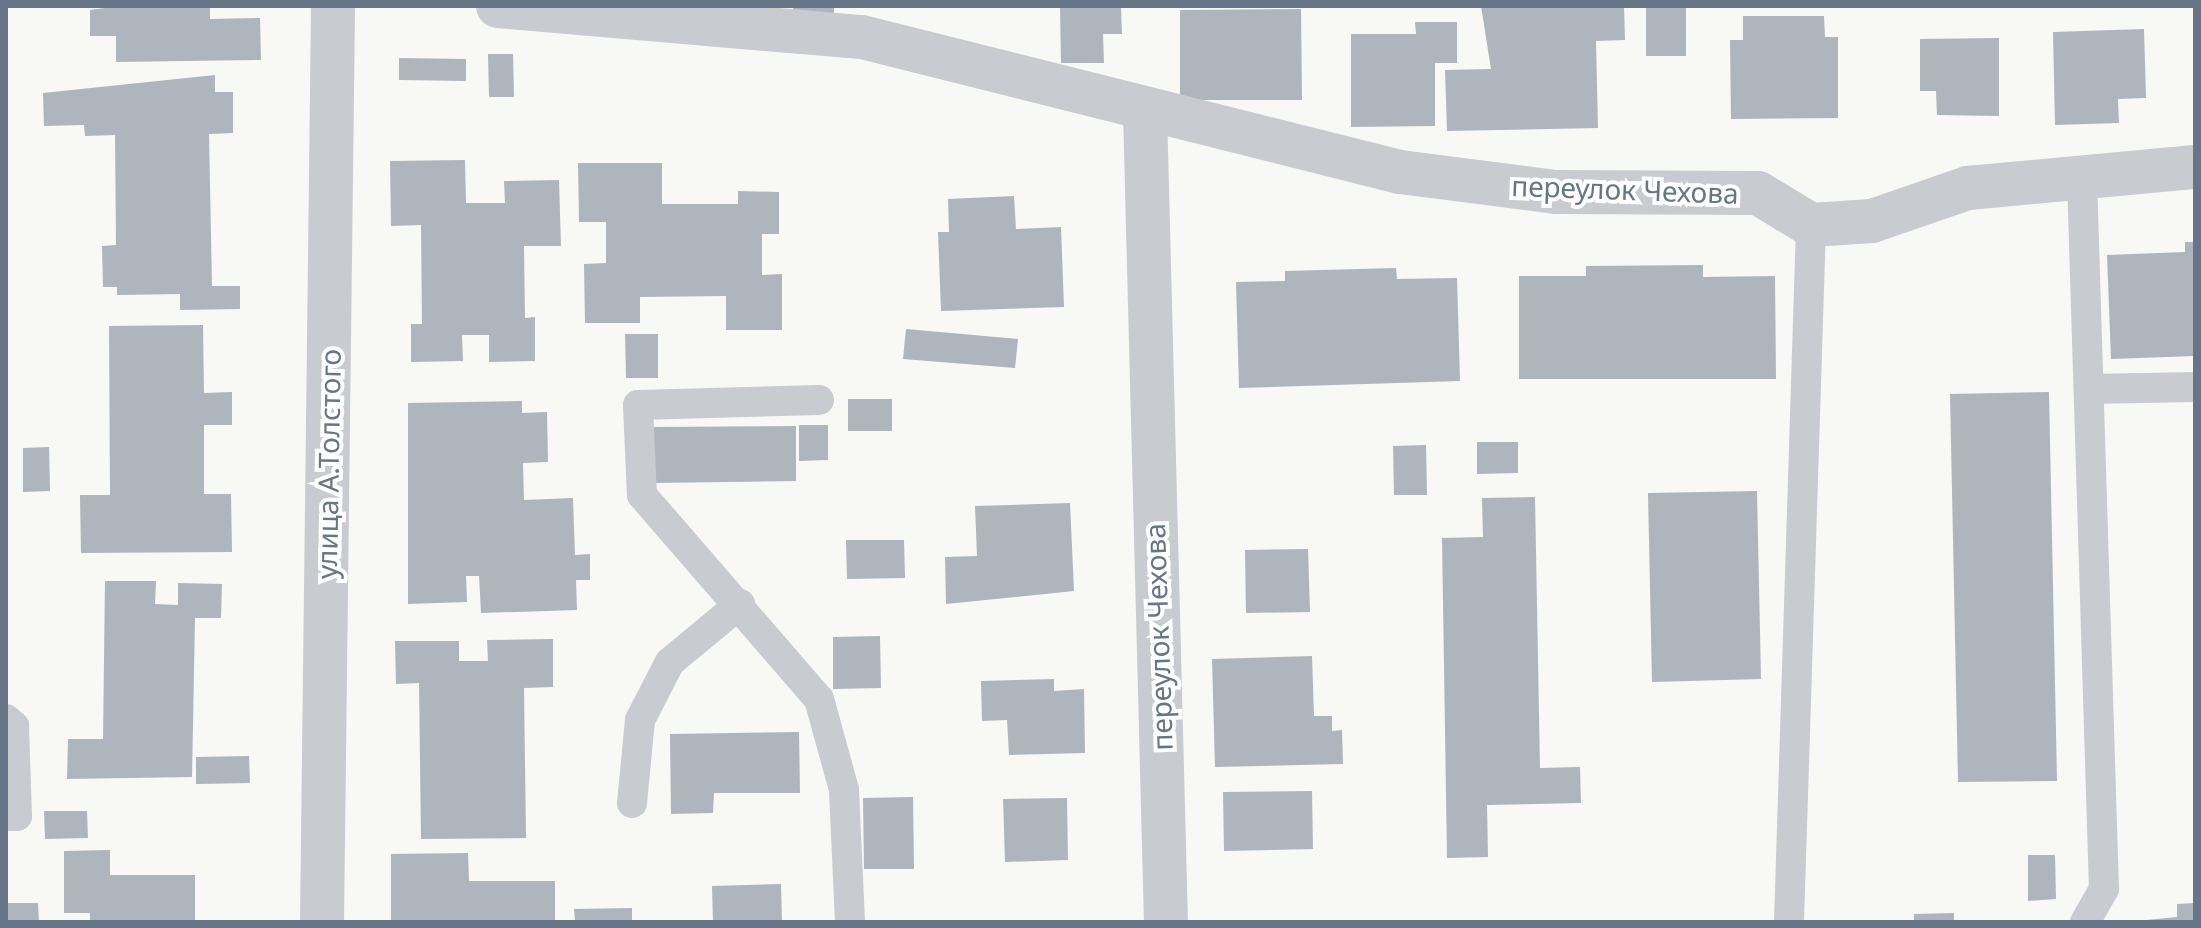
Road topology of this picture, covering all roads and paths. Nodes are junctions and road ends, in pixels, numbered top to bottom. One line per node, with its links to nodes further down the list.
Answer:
1 (333, 6): 14 (street, улица А.Толстого)
2 (498, 6): 3 (street, переулок Чехова)
3 (1145, 111): 6 (street, переулок Чехова); 16 (street, переулок Чехова)
4 (2195, 167): 5 (street)
5 (2082, 178): 6 (street); 8 (lane)
6 (1811, 225): 17 (lane)
7 (2195, 387): 8 (lane)
8 (2089, 389): 18 (lane)
9 (819, 400): 10 (lane)
10 (740, 604): 12 (lane); 15 (lane)
11 (6, 719): 13 (lane)
12 (632, 803)
13 (6, 816)
14 (322, 922)
15 (850, 922)
16 (1166, 922)
17 (1789, 922)
18 (2085, 922)

